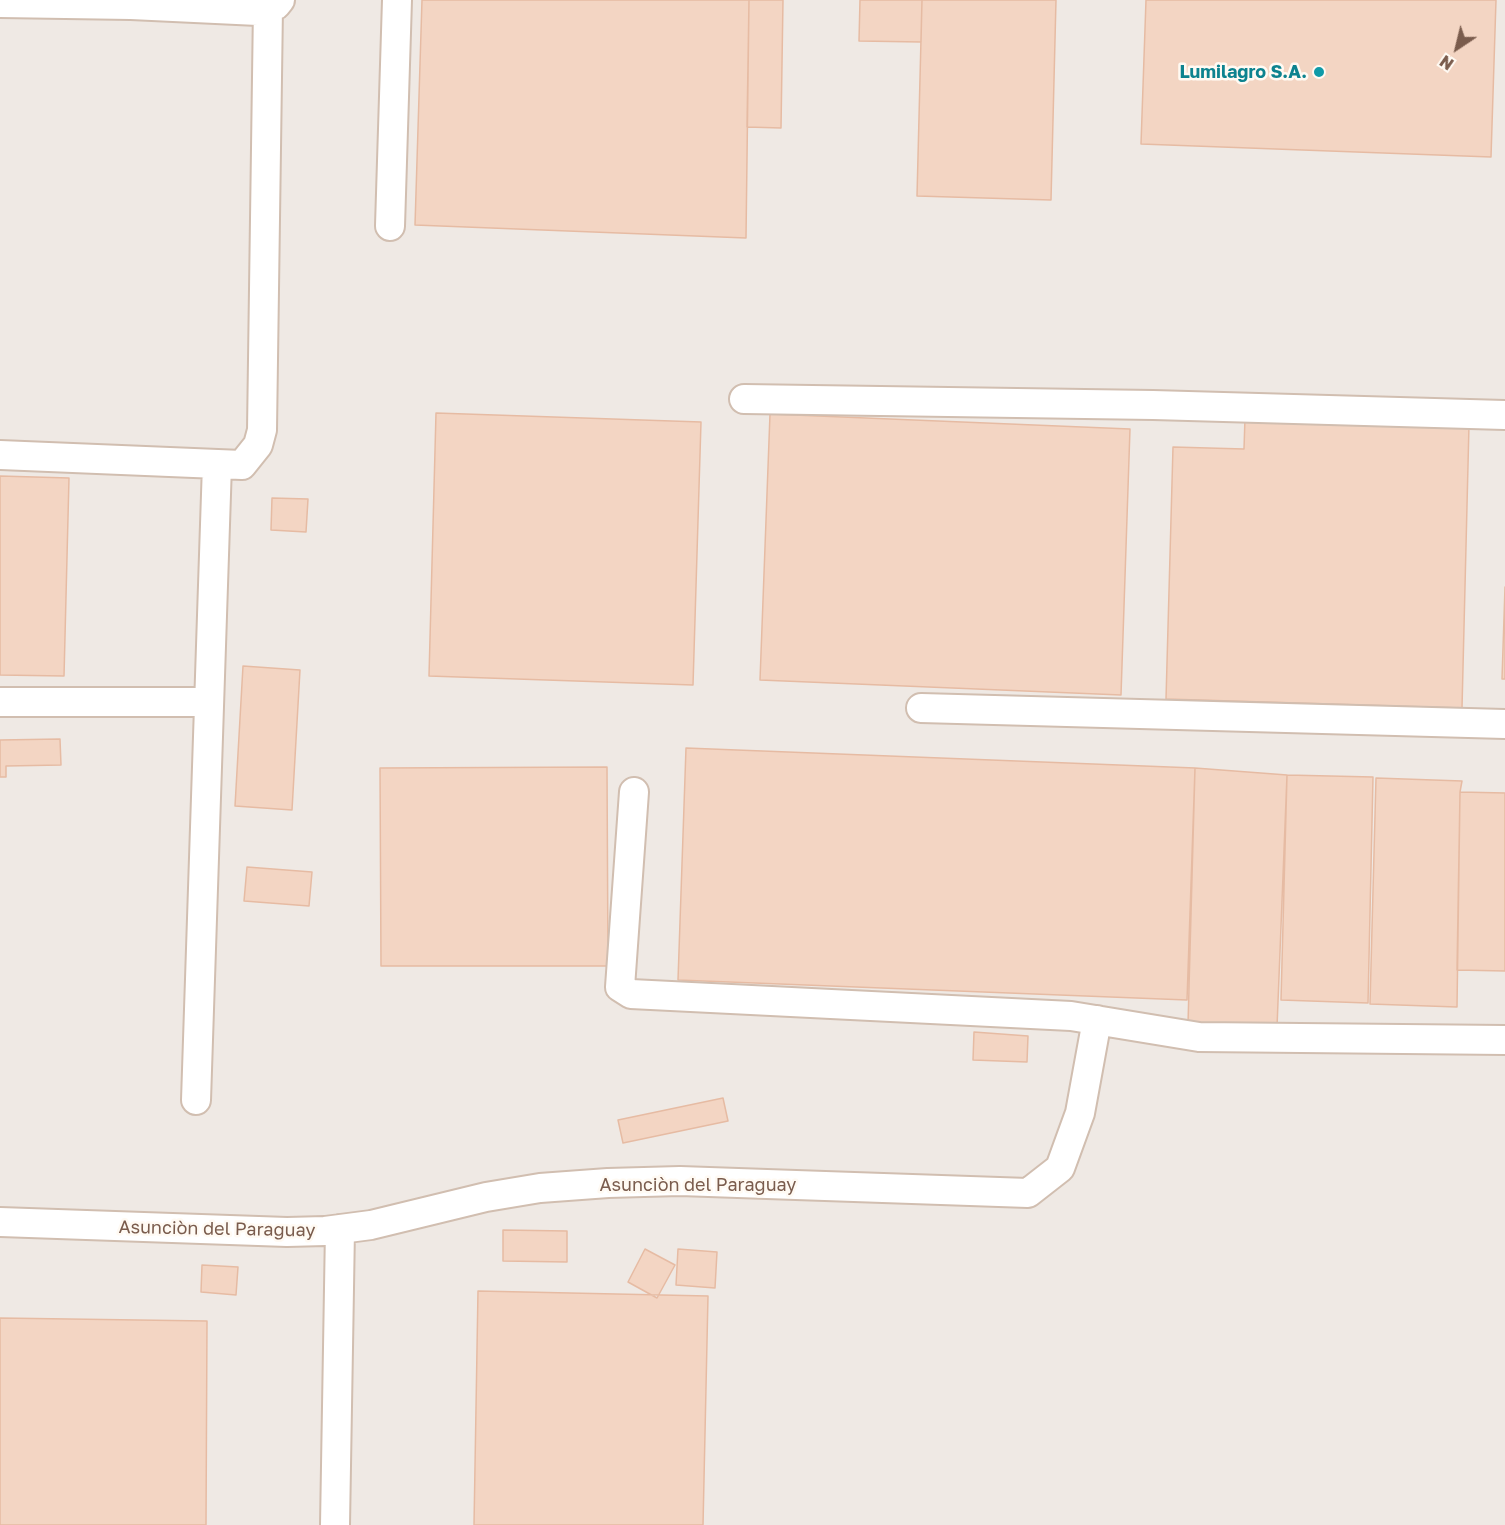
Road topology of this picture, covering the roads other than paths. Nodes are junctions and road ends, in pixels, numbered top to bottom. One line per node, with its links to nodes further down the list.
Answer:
1 (397, 0): 5 (street)
2 (45, 2): 3 (street); 4 (street)
3 (0, 3)
4 (274, 4): 9 (street)
5 (390, 226)
6 (744, 399): 7 (street)
7 (1505, 415)
8 (0, 455): 9 (street)
9 (217, 464): 11 (street)
10 (0, 702): 11 (street)
11 (209, 702): 17 (street)
12 (921, 708): 13 (street)
13 (1505, 724)
14 (634, 792): 15 (street)
15 (1097, 1020): 16 (street); 19 (street, Asunciòn del Paraguay)
16 (1505, 1040)
17 (196, 1100)
18 (0, 1222): 19 (street, Asunciòn del Paraguay)
19 (340, 1229): 20 (street)
20 (335, 1525)

